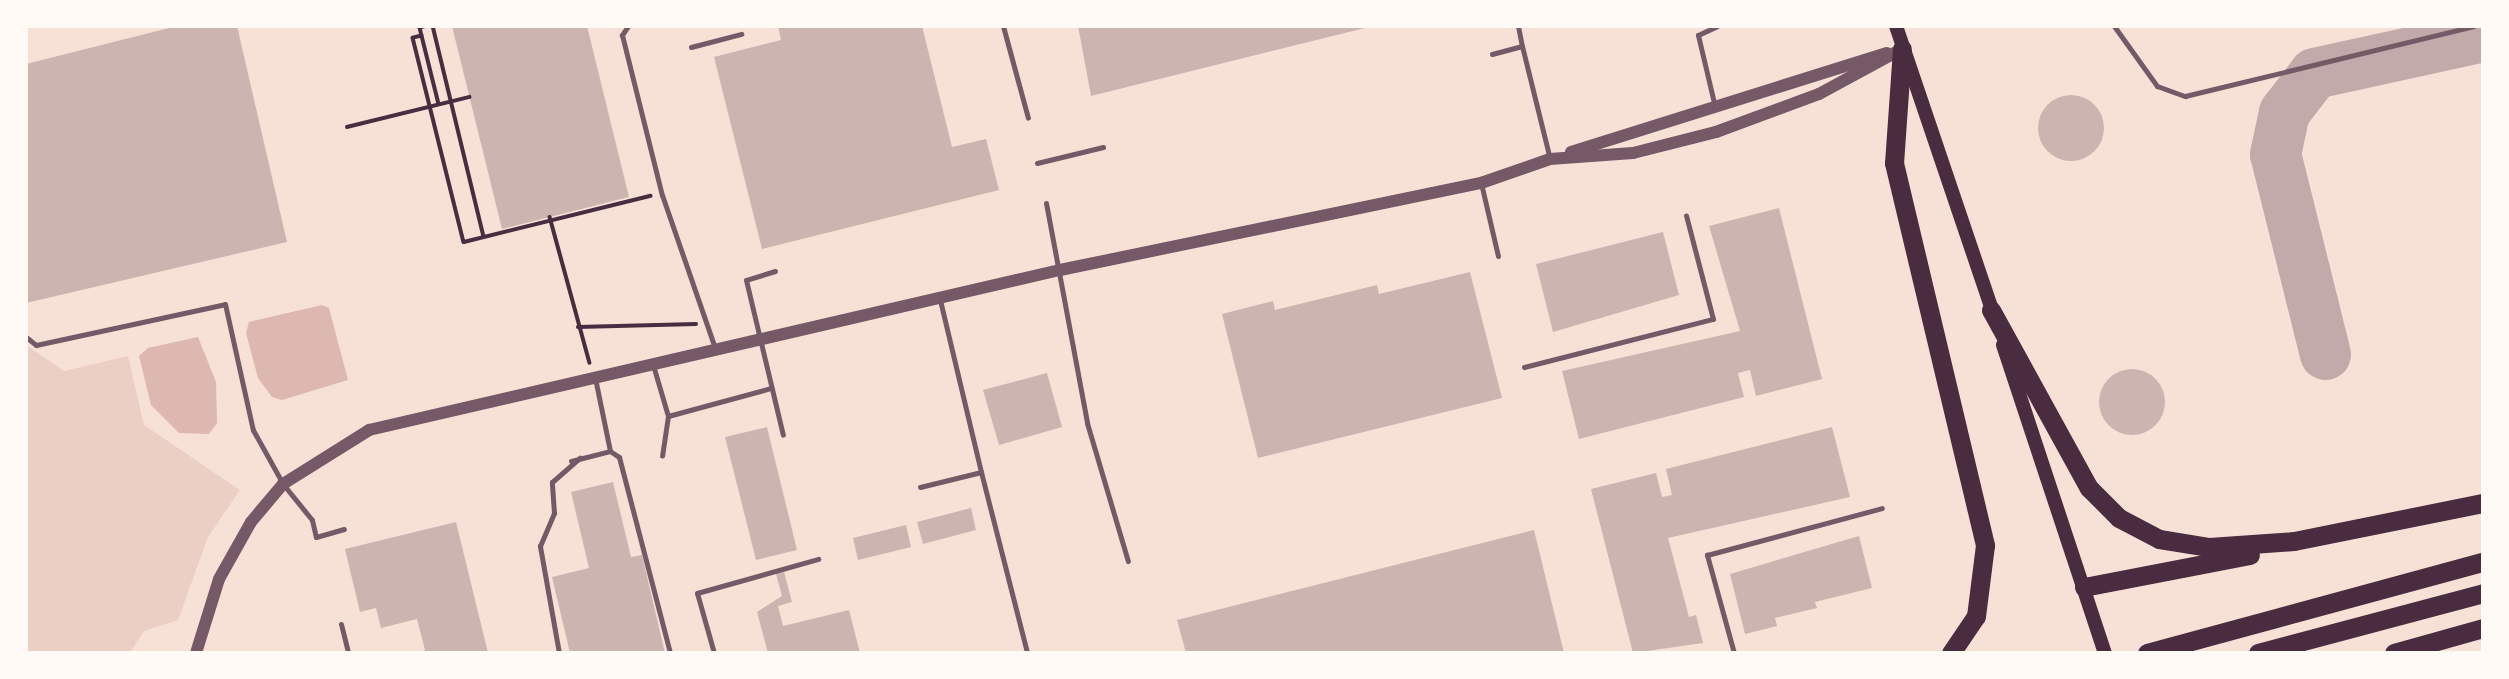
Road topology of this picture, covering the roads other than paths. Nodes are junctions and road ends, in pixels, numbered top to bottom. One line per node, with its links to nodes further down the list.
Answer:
1 (628, 26): 28 (lane)
2 (1003, 26): 14 (lane)
3 (1518, 26): 9 (lane)
4 (1717, 26): 13 (lane)
5 (1896, 26): 11 (main road)
6 (2114, 26): 7 (lane)
7 (2474, 26)
8 (741, 34): 10 (lane)
9 (1522, 46): 12 (lane); 16 (lane)
10 (691, 47)
11 (1902, 50): 13 (street); 16 (street); 25 (main road); 60 (highway)
12 (1492, 54)
13 (1716, 109): 16 (street)
14 (1028, 118)
15 (1104, 147): 17 (lane)
16 (1556, 157): 18 (street)
17 (1037, 163)
18 (1481, 183): 21 (lane); 22 (street)
19 (1046, 203): 22 (lane)
20 (1686, 215): 30 (lane)
21 (1498, 256)
22 (1059, 270): 24 (street); 47 (lane)
23 (775, 271): 27 (lane)
24 (939, 297): 27 (street); 39 (lane)
25 (1992, 310): 45 (highway); 49 (main road)
26 (26, 337): 40 (lane)
27 (758, 338): 28 (street); 32 (lane)
28 (715, 348): 29 (street)
29 (653, 362): 31 (street); 33 (lane)
30 (1524, 367)
31 (595, 375): 35 (lane); 40 (street)
32 (771, 388): 33 (lane); 34 (lane)
33 (668, 415): 36 (lane)
34 (783, 435)
35 (610, 452): 37 (lane); 56 (lane)
36 (662, 456)
37 (580, 458): 38 (lane); 55 (lane)
38 (570, 461)
39 (981, 472): 41 (lane); 58 (lane)
40 (283, 484): 44 (lane); 53 (street)
41 (920, 487)
42 (2483, 503): 45 (highway)
43 (1882, 508): 59 (lane)
44 (344, 529)
45 (2294, 541): 49 (highway)
46 (818, 559): 57 (lane)
47 (1128, 561)
48 (2483, 562): 62 (highway)
49 (2084, 587): 61 (main road)
50 (2483, 593): 63 (highway)
51 (341, 624): 54 (lane)
52 (2483, 628): 64 (highway)
53 (196, 653)
54 (348, 653)
55 (559, 653)
56 (670, 653)
57 (714, 653)
58 (1027, 653)
59 (1734, 653)
60 (1951, 653)
61 (2105, 653)
62 (2147, 653)
63 (2258, 653)
64 (2394, 653)

